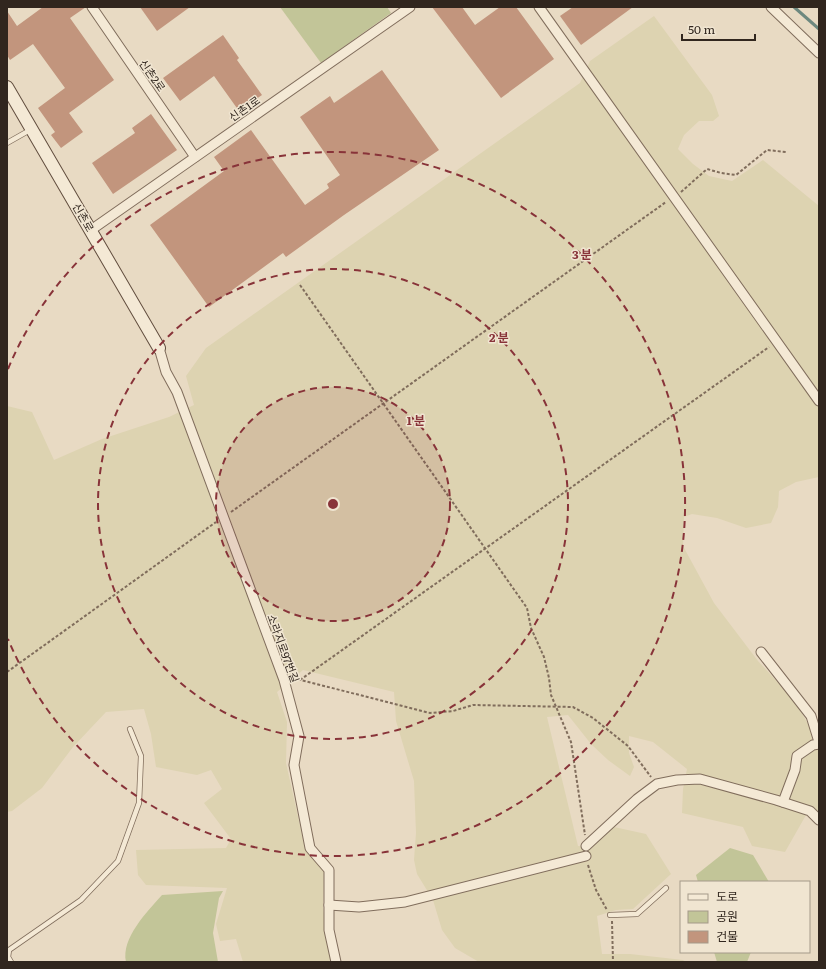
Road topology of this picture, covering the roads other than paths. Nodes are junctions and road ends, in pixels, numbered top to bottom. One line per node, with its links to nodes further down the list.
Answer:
1 (92, 7): 9 (street, 신촌2로)
2 (410, 7): 9 (street, 신촌1로)
3 (539, 7): 12 (street)
4 (771, 7): 5 (street)
5 (819, 53)
6 (7, 87): 7 (street, 신촌로)
7 (32, 129): 8 (lane); 10 (street, 신촌로)
8 (7, 144)
9 (195, 157): 10 (street, 신촌1로)
10 (91, 230): 11 (street, 신촌로)
11 (160, 348): 21 (street, 소라지로97번길)
12 (819, 401)
13 (761, 652): 15 (street)
14 (130, 729): 23 (lane)
15 (819, 743): 16 (street)
16 (783, 802): 17 (street); 18 (street)
17 (819, 820)
18 (586, 846)
19 (586, 856): 21 (street)
20 (666, 888): 22 (lane)
21 (329, 905): 24 (street, 소라지로97번길)
22 (610, 915)
23 (11, 962)
24 (336, 962)

